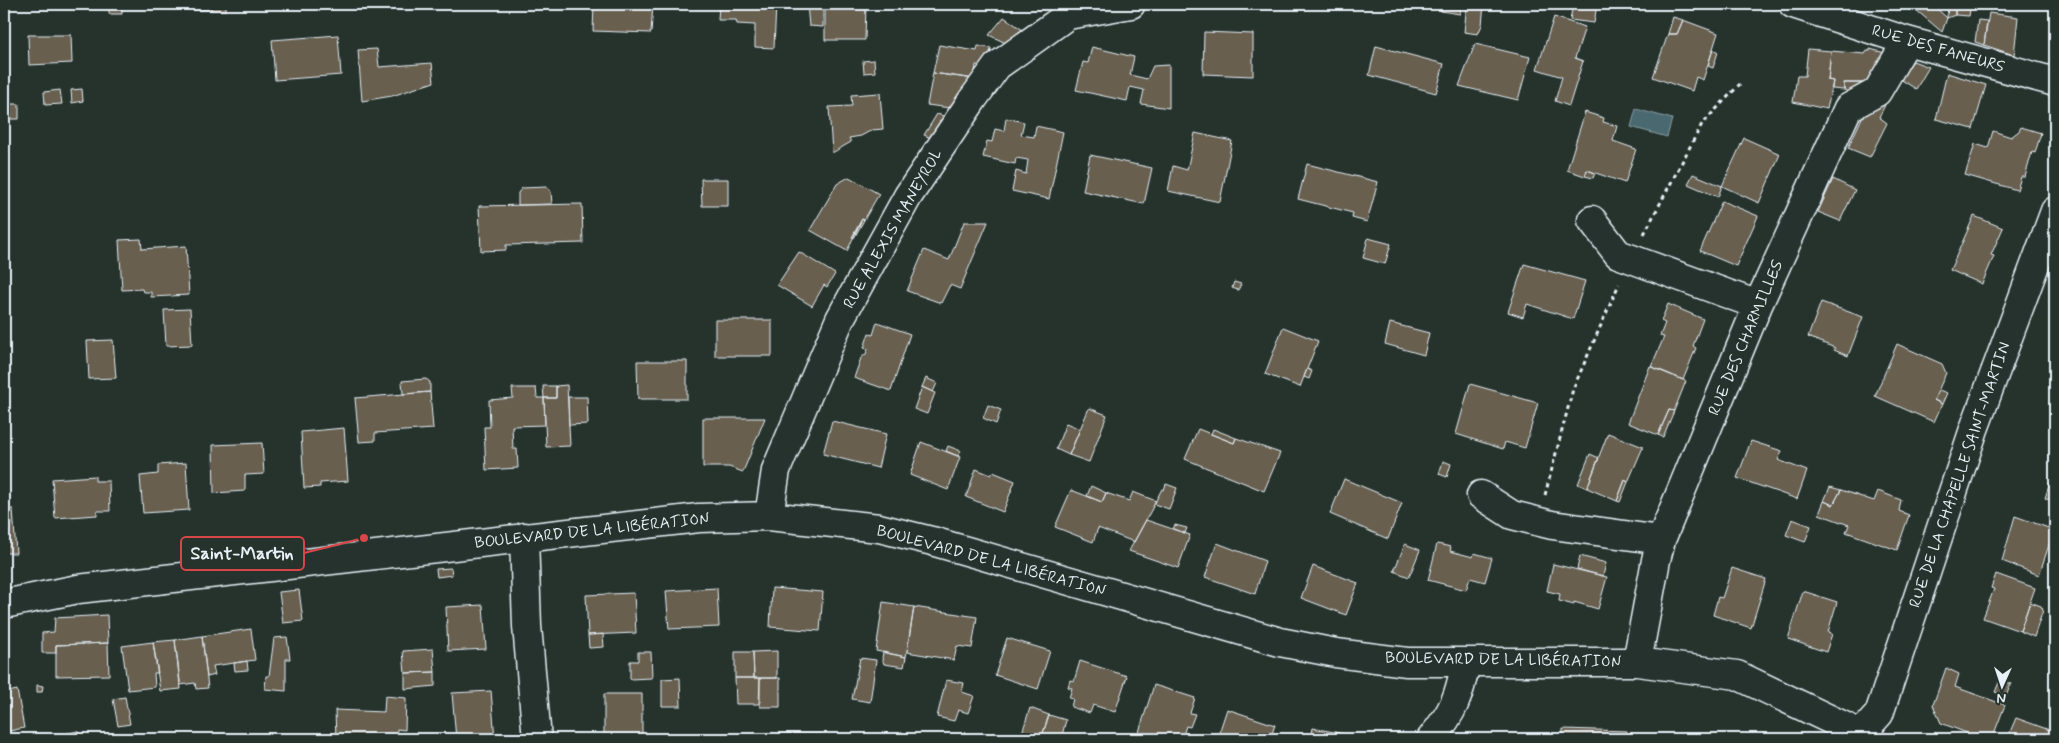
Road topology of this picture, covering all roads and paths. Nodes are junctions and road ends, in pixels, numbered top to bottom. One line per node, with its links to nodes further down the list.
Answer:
1 (1131, 4): 11 (street, RUE ALEXIS MANEYROL)
2 (1793, 4): 3 (street, RUE DES FANEURS)
3 (1907, 41): 4 (street, RUE DES FANEURS); 9 (street, RUE DES CHARMILLES)
4 (2055, 82)
5 (1740, 84): 8 (path)
6 (2055, 211): 18 (street, RUE DE LA CHAPELLE SAINT-MARTIN)
7 (1592, 220): 8 (street)
8 (1631, 259): 9 (street); 12 (path)
9 (1758, 306): 14 (street, RUE DES CHARMILLES)
10 (1481, 495): 12 (street)
11 (769, 516): 13 (street, BOULEVARD DE LA LIBÉRATION); 16 (street, BOULEVARD DE LA LIBÉRATION)
12 (1538, 522): 14 (street)
13 (524, 537): 15 (street, BOULEVARD DE LA LIBÉRATION); 19 (street)
14 (1661, 540): 17 (street, RUE DES CHARMILLES)
15 (4, 604)
16 (1466, 662): 17 (street, BOULEVARD DE LA LIBÉRATION); 20 (street)
17 (1637, 662): 18 (street, BOULEVARD DE LA LIBÉRATION)
18 (1866, 737)
19 (537, 739)
20 (1431, 739)

